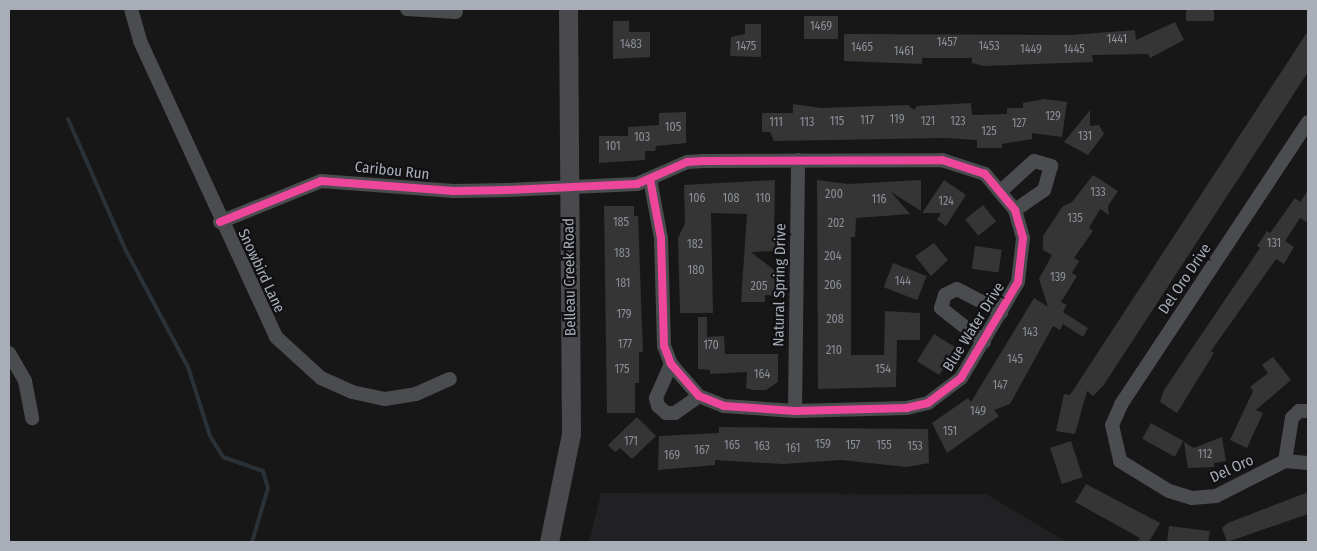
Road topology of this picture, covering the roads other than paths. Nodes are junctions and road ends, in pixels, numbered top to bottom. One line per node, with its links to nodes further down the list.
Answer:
1 (131, 9): 11 (street, Snowbird Lane)
2 (407, 9): 4 (street)
3 (568, 9): 8 (main road, Belleau Creek Road)
4 (456, 12)
5 (1308, 122): 21 (street, Del Oro Drive)
6 (798, 160): 7 (street, Blue Water Drive); 9 (street, Blue Water Drive); 18 (street, Natural Spring Drive)
7 (650, 179): 8 (street, Blue Water Drive); 15 (street)
8 (568, 184): 11 (street, Caribou Run); 24 (main road, Belleau Creek Road)
9 (1002, 190): 10 (street, Blue Water Drive); 10 (street)
10 (1015, 210): 12 (street, Blue Water Drive)
11 (220, 222): 16 (street, Snowbird Lane)
12 (1001, 312): 13 (street, Blue Water Drive); 13 (street, Blue Water Drive)
13 (984, 342): 18 (street, Blue Water Drive)
14 (9, 353): 20 (street)
15 (671, 364): 17 (street); 17 (street)
16 (450, 380)
17 (698, 396): 18 (street, Blue Water Drive)
18 (795, 410)
19 (1308, 411): 22 (street)
20 (32, 418)
21 (1120, 461): 22 (street, Del Oro)
22 (1285, 461): 23 (street)
23 (1306, 463)
24 (549, 542)

